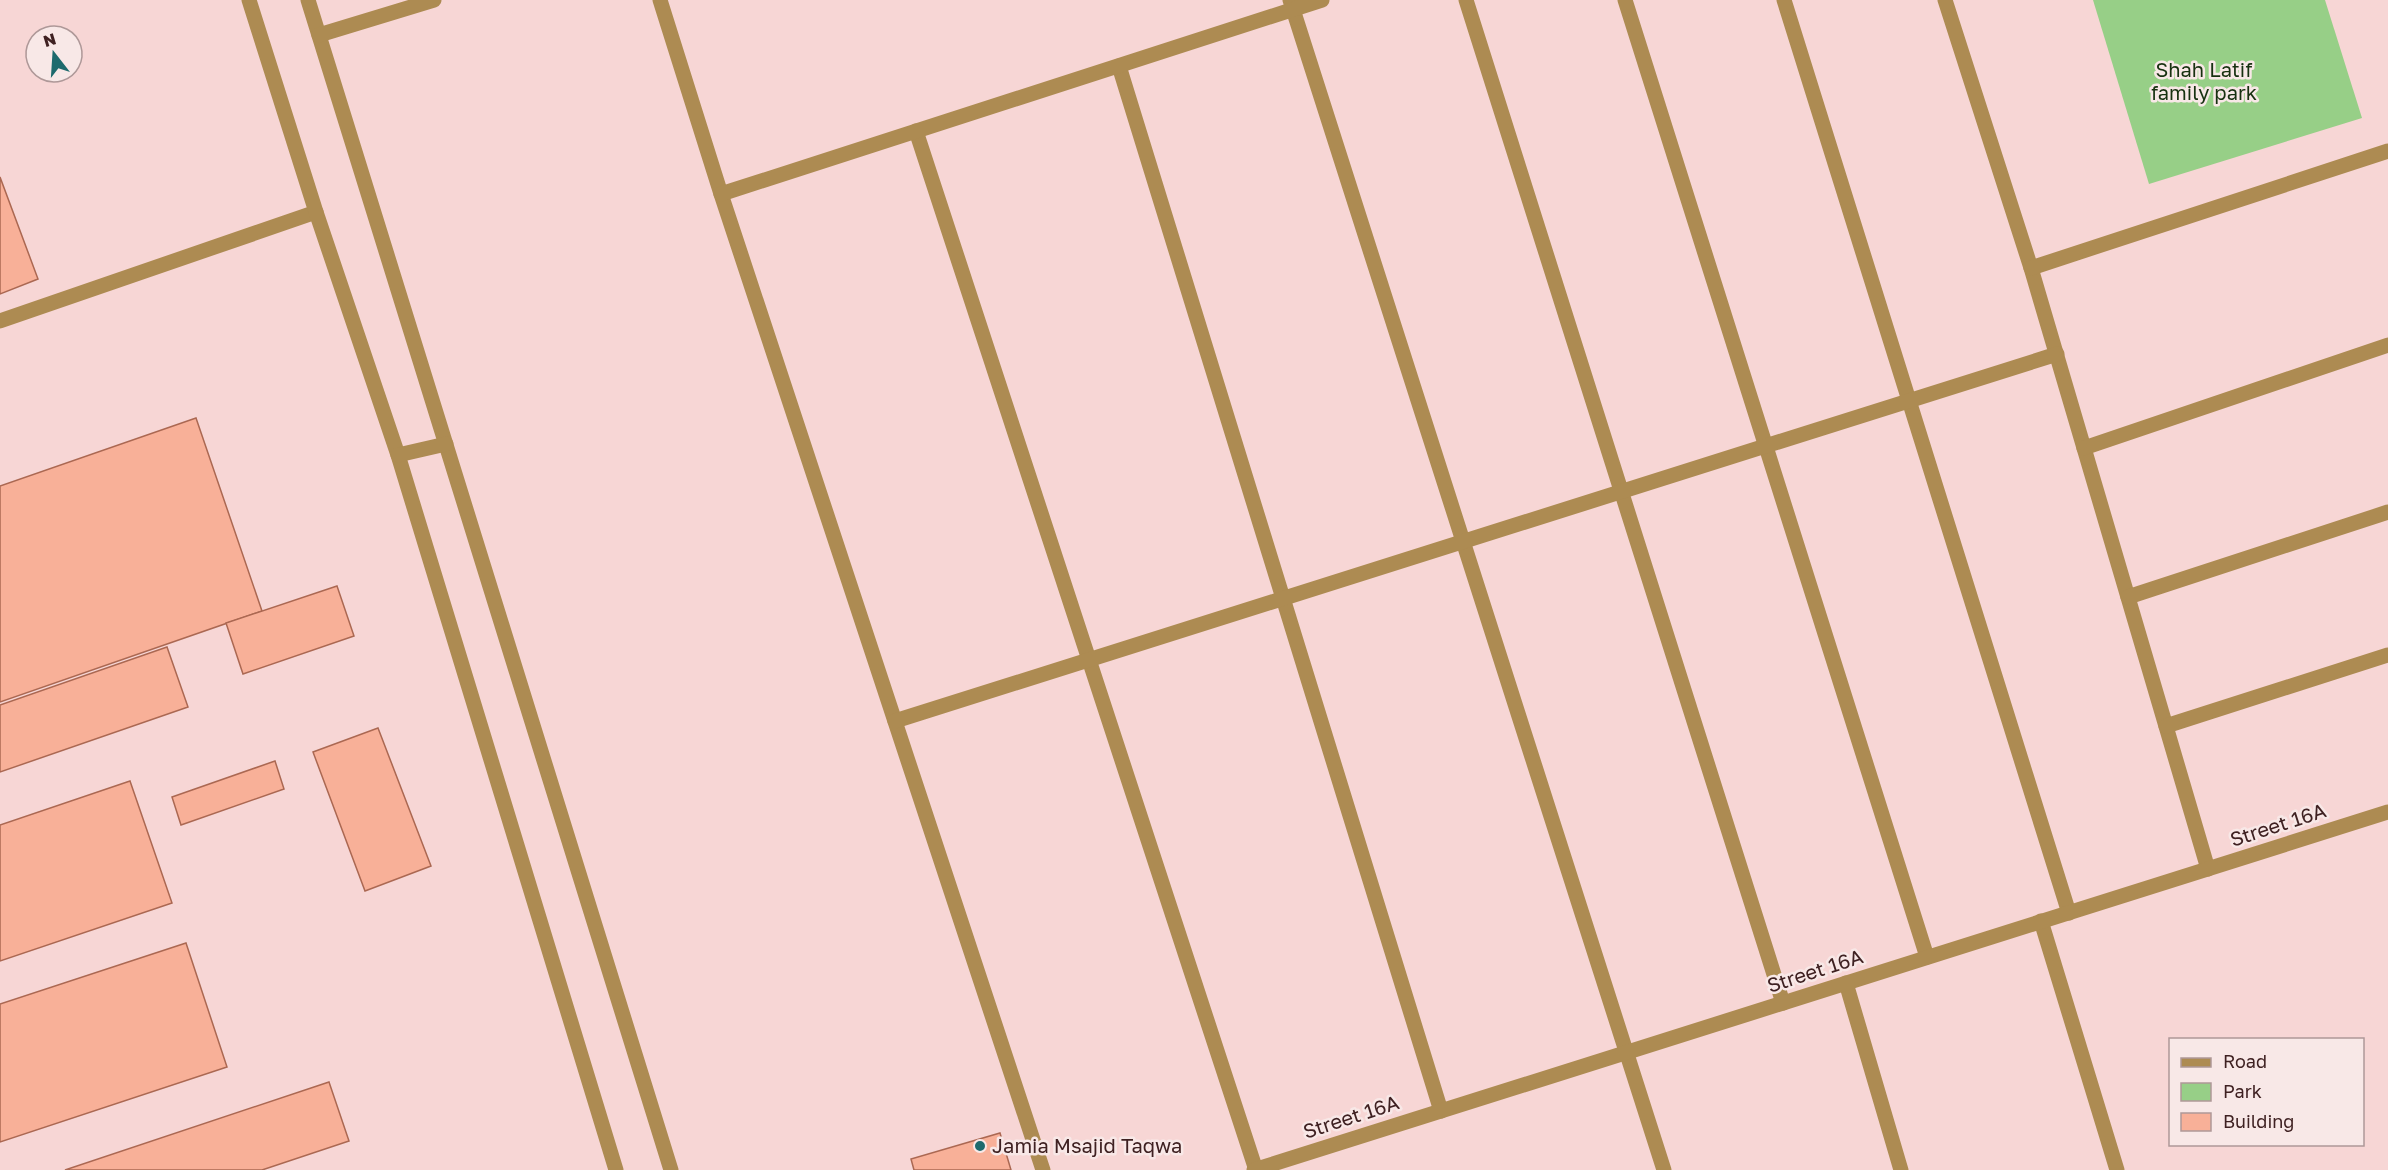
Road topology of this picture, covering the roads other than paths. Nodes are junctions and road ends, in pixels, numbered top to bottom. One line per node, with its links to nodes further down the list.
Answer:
1 (249, 0): 16 (street)
2 (308, 0): 11 (street)
3 (434, 0): 11 (street)
4 (660, 0): 15 (street)
5 (1322, 0): 10 (street)
6 (1466, 0): 26 (street)
7 (1625, 0): 23 (street)
8 (1784, 0): 21 (street)
9 (1946, 0): 17 (street)
10 (1292, 5): 12 (street); 28 (street)
11 (319, 35): 22 (street)
12 (1119, 66): 13 (street); 30 (street)
13 (916, 131): 15 (street); 32 (street)
14 (2388, 152): 17 (street)
15 (722, 194): 33 (street)
16 (316, 212): 18 (street); 25 (street)
17 (2031, 268): 20 (street)
18 (0, 321)
19 (2388, 345): 24 (street)
20 (2056, 354): 21 (street); 24 (street)
21 (1909, 401): 23 (street); 37 (street)
22 (446, 444): 25 (street); 45 (street)
23 (1766, 446): 26 (street); 39 (street)
24 (2084, 448): 29 (street)
25 (398, 455): 44 (street)
26 (1622, 492): 28 (street); 41 (street)
27 (2388, 512): 29 (street)
28 (1463, 542): 30 (street); 42 (street)
29 (2128, 597): 34 (street)
30 (1284, 599): 32 (street); 43 (street)
31 (2388, 656): 34 (street)
32 (1089, 660): 33 (street); 47 (street)
33 (895, 721): 46 (street)
34 (2166, 726): 36 (street)
35 (2388, 812): 36 (street, Street 16A)
36 (2208, 869): 37 (street, Street 16A)
37 (2069, 913): 38 (street, Street 16A)
38 (2041, 921): 39 (street, Street 16A); 50 (street)
39 (1927, 957): 40 (street, Street 16A)
40 (1846, 983): 41 (street, Street 16A); 49 (street)
41 (1783, 1003): 42 (street, Street 16A)
42 (1626, 1052): 43 (street, Street 16A); 48 (street)
43 (1441, 1111): 47 (street, Street 16A)
44 (616, 1170)
45 (671, 1170)
46 (1043, 1170)
47 (1255, 1170)
48 (1664, 1170)
49 (1901, 1170)
50 (2117, 1170)

